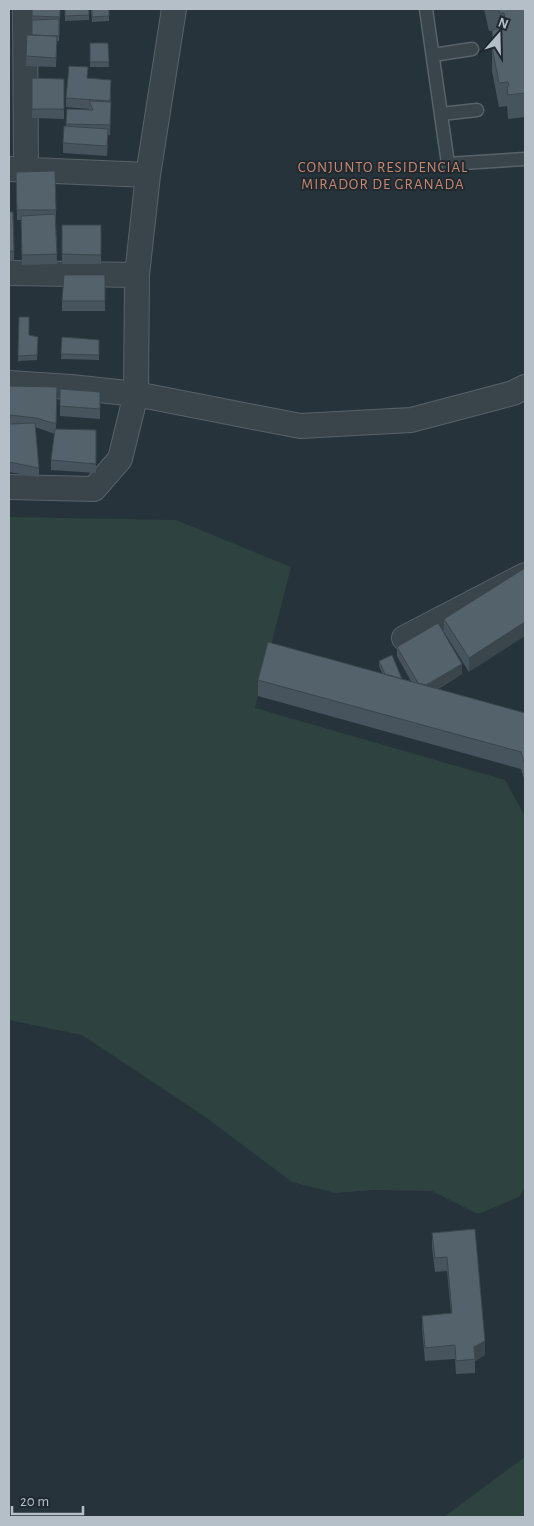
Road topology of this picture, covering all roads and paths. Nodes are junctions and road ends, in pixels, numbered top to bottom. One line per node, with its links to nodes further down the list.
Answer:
1 (25, 9): 9 (street)
2 (174, 9): 10 (street)
3 (426, 9): 5 (lane)
4 (472, 49): 5 (lane)
5 (433, 55): 7 (lane)
6 (477, 110): 7 (lane)
7 (441, 114): 8 (lane)
8 (525, 159)
9 (17, 169): 10 (street)
10 (148, 175): 12 (street)
11 (9, 273): 12 (street)
12 (137, 275): 15 (street)
13 (9, 383): 15 (street)
14 (525, 387): 15 (street)
15 (136, 394): 16 (street)
16 (9, 487)
17 (525, 575): 18 (street)
18 (404, 638)

